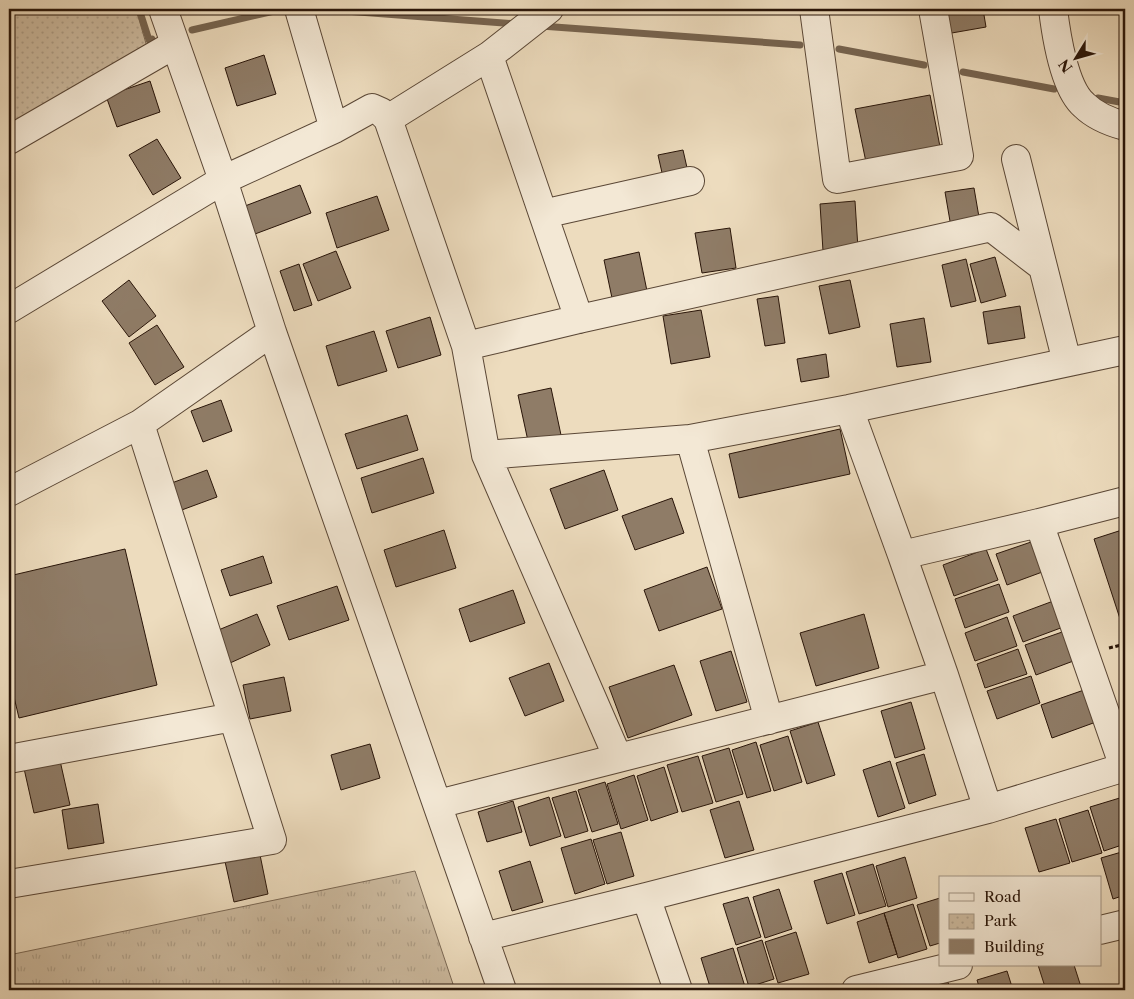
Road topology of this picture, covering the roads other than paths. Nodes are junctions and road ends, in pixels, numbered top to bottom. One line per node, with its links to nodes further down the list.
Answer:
1 (163, 9): 7 (street)
2 (299, 9): 11 (street)
3 (814, 9): 4 (street)
4 (932, 9)
5 (1052, 9): 10 (street)
6 (536, 20): 8 (street)
7 (175, 44): 12 (street); 14 (street)
8 (489, 56): 9 (street); 16 (street)
9 (388, 119): 11 (street); 21 (street)
10 (1125, 126)
11 (334, 130): 14 (street)
12 (9, 140)
13 (1016, 159): 17 (street)
14 (223, 180): 18 (street); 20 (street)
15 (690, 181): 16 (street)
16 (543, 214): 19 (street)
17 (1043, 267): 19 (street); 23 (street)
18 (9, 308)
19 (579, 319): 21 (street)
20 (272, 332): 25 (street); 38 (street)
21 (466, 346): 27 (street)
22 (1125, 350): 23 (street)
23 (1067, 362): 24 (street)
24 (849, 409): 26 (street); 31 (street)
25 (140, 424): 28 (street); 33 (street)
26 (690, 439): 27 (street); 34 (street)
27 (486, 455): 35 (street)
28 (9, 492)
29 (1125, 501): 30 (street)
30 (1040, 523): 31 (street); 37 (street)
31 (902, 555): 32 (street)
32 (944, 675): 34 (street); 39 (street)
33 (233, 717): 36 (street); 40 (street)
34 (769, 720): 35 (street)
35 (618, 758): 38 (street)
36 (9, 759)
37 (1125, 768): 39 (street)
38 (438, 804): 44 (street)
39 (988, 809): 41 (street)
40 (11, 878)
41 (646, 897): 44 (street); 47 (street)
42 (1125, 924): 43 (street)
43 (1102, 930)
44 (483, 937): 46 (street)
45 (954, 966): 48 (street)
46 (502, 990)
47 (678, 990)
48 (856, 990)

